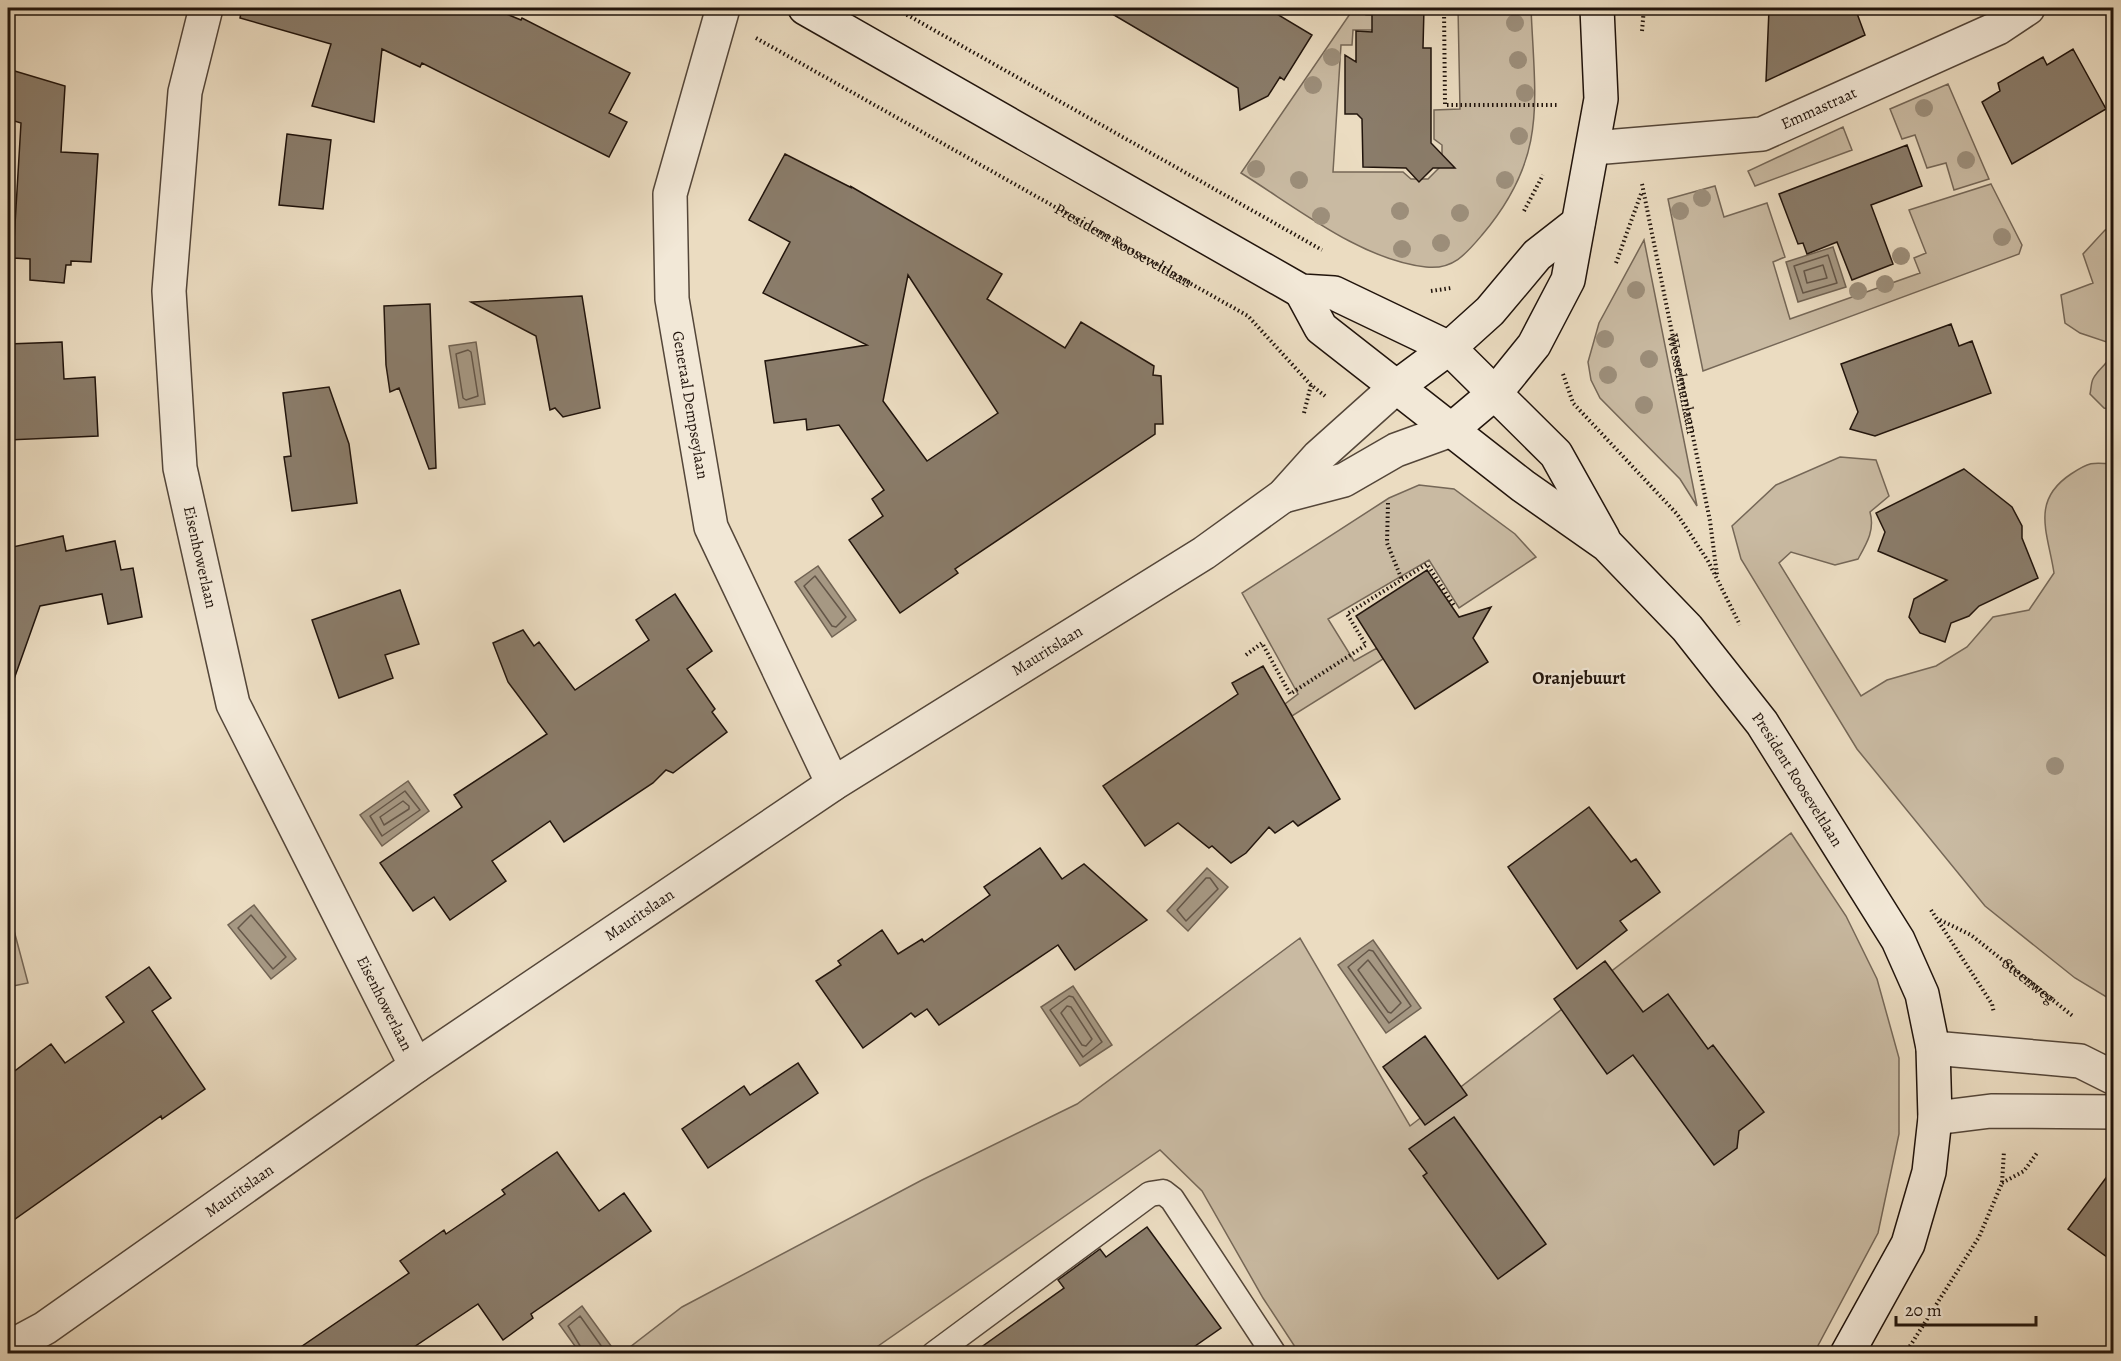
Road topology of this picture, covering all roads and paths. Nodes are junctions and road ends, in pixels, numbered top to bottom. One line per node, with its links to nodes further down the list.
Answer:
1 (206, 8): 36 (street, Eisenhowerlaan)
2 (805, 8): 19 (street, President Rooseveltlaan)
3 (895, 8): 16 (path)
4 (1443, 8): 9 (path)
5 (1597, 8): 11 (street)
6 (2028, 8): 11 (street, Emmastraat)
7 (721, 12): 23 (path, President Rooseveltlaan); 32 (street, Generaal Dempseylaan)
8 (1557, 94): 9 (path)
9 (1557, 105): 10 (path)
10 (1556, 116)
11 (1593, 148): 15 (street)
12 (1544, 169): 14 (path)
13 (1642, 190): 28 (path, Wesselmanlaan)
14 (1521, 218)
15 (1578, 223): 20 (street); 22 (street)
16 (1332, 255)
17 (1458, 287): 18 (path)
18 (1424, 290)
19 (1301, 291): 20 (street, President Rooseveltlaan); 21 (street, President Rooseveltlaan)
20 (1449, 348): 21 (street, Mauritslaan); 22 (street, President Rooseveltlaan)
21 (1395, 388): 23 (street, Mauritslaan); 24 (street, President Rooseveltlaan)
22 (1496, 392): 24 (street); 27 (street, President Rooseveltlaan)
23 (1358, 422): 25 (street, Mauritslaan)
24 (1451, 430): 25 (street, Mauritslaan); 27 (street, President Rooseveltlaan)
25 (1283, 496): 32 (street, Mauritslaan)
26 (1389, 498): 29 (path)
27 (1607, 545): 35 (street, President Rooseveltlaan)
28 (1718, 578)
29 (1402, 580): 30 (path); 31 (path)
30 (1455, 607)
31 (1246, 655)
32 (833, 784): 36 (street, Mauritslaan)
33 (1938, 920): 34 (path, Steenweg)
34 (2075, 1018)
35 (1933, 1048): 37 (street); 39 (street, President Rooseveltlaan)
36 (416, 1066): 41 (street, Mauritslaan)
37 (2114, 1078)
38 (2114, 1112): 39 (street)
39 (1935, 1118): 44 (street, President Rooseveltlaan)
40 (2002, 1183): 45 (path)
41 (8, 1348)
42 (934, 1353): 43 (lane)
43 (1274, 1353)
44 (1847, 1353)
45 (1905, 1353)

